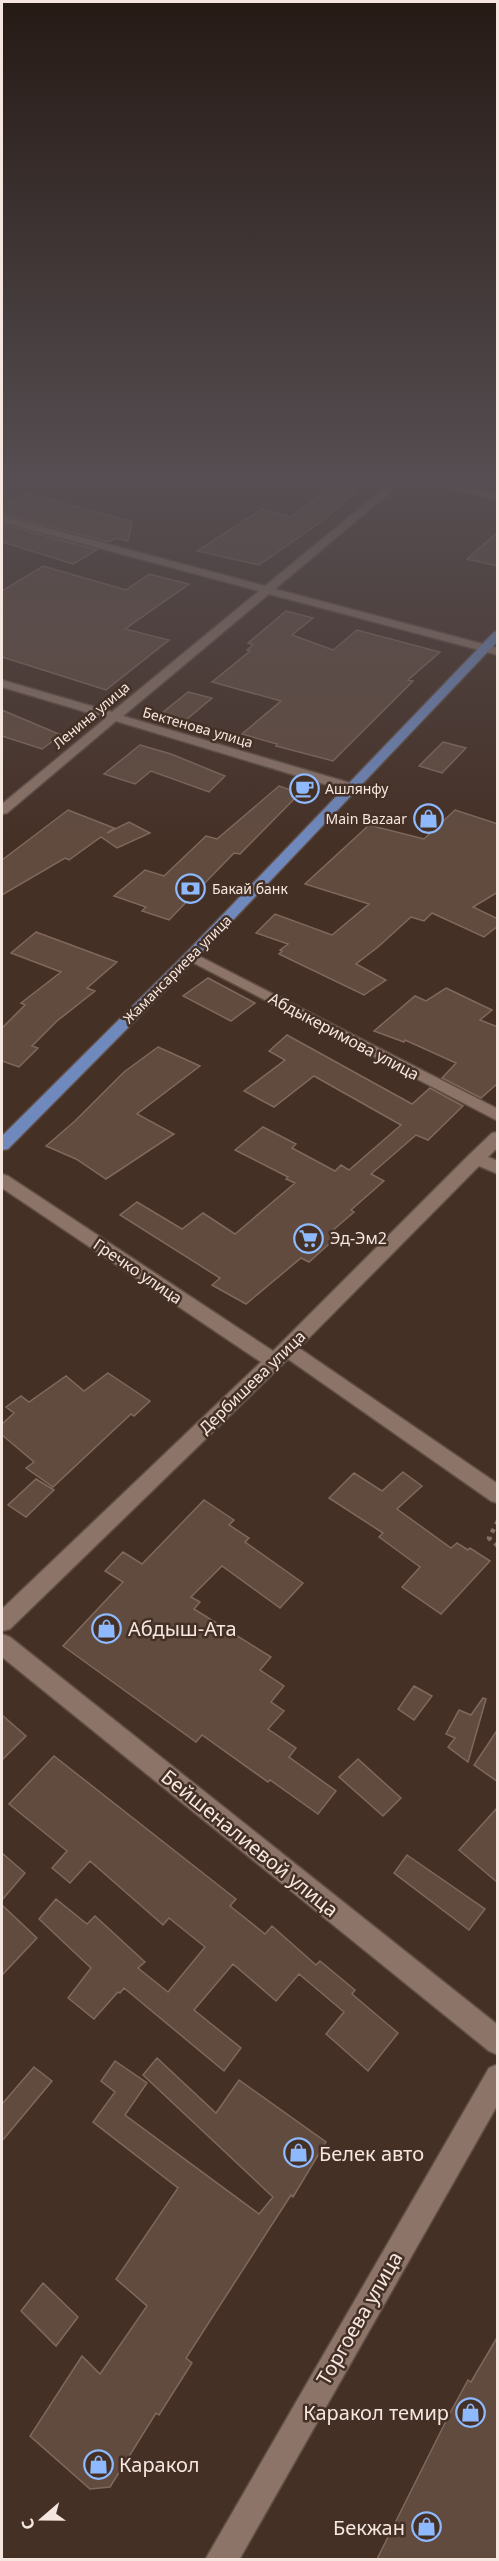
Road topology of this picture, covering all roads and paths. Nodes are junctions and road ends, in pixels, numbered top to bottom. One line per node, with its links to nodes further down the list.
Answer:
1 (251, 604): 6 (street, Ленина улица)
2 (317, 604): 4 (street)
3 (498, 634): 4 (main road, Жамансариева улица)
4 (491, 650): 7 (main road, Жамансариева улица)
5 (2, 683): 6 (street, Бектенова улица)
6 (112, 718): 7 (street, Бектенова улица); 8 (street, Ленина улица)
7 (352, 788): 9 (main road, Жамансариева улица)
8 (2, 810)
9 (191, 956): 10 (street, Абдыкеримова улица); 12 (main road, Жамансариева улица)
10 (498, 1116)
11 (498, 1137): 13 (street, Дербишева улица)
12 (2, 1145)
13 (476, 1158): 14 (street); 16 (street, Дербишева улица)
14 (498, 1168)
15 (2, 1180): 16 (street, Гречко улица)
16 (280, 1355): 17 (street, Гречко улица); 20 (street, Дербишева улица)
17 (498, 1495)
18 (498, 1521): 19 (path)
19 (498, 1546)
20 (2, 1622)
21 (2, 1644): 22 (street, Бейшеналиевой улица)
22 (498, 2042)
23 (498, 2077): 24 (street, Торгоева улица)
24 (221, 2559)

